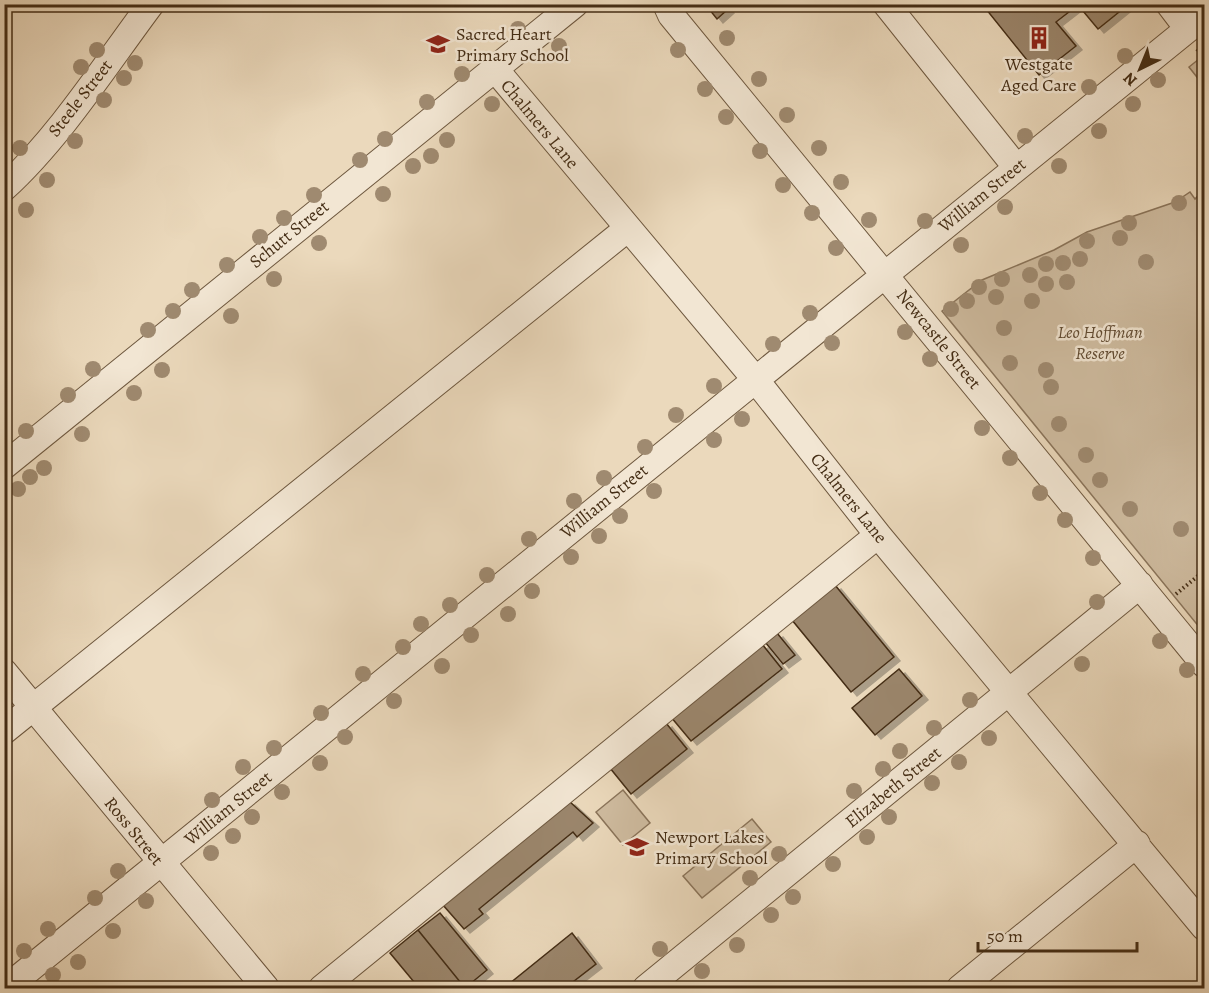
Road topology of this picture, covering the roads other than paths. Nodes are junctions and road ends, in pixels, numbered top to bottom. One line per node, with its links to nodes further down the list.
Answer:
1 (151, 4): 9 (street, Steele Street)
2 (576, 4): 7 (street, Schutt Street)
3 (1169, 4): 6 (street)
4 (890, 6): 8 (street)
5 (665, 8): 11 (street, Newcastle Street)
6 (1196, 22): 8 (street, William Street)
7 (495, 69): 10 (street, Chalmers Lane); 13 (street, Schutt Street)
8 (1016, 167): 11 (street, William Street)
9 (4, 188)
10 (627, 229): 12 (street, Chalmers Lane); 19 (street)
11 (885, 273): 12 (street, William Street); 15 (street, Newcastle Street)
12 (754, 379): 14 (street, Chalmers Lane); 22 (street, William Street)
13 (4, 466)
14 (878, 535): 18 (street, Chalmers Lane); 26 (street)
15 (1140, 585): 16 (street, Newcastle Street); 18 (street, Elizabeth Street)
16 (1204, 664)
17 (4, 672): 19 (street, Ross Street)
18 (1011, 692): 21 (street, Chalmers Lane); 27 (street, Elizabeth Street)
19 (33, 707): 20 (street); 22 (street, Ross Street)
20 (4, 730)
21 (1137, 844): 23 (street, Chalmers Lane); 28 (street)
22 (160, 863): 24 (street, William Street); 25 (street, Ross Street)
23 (1204, 927)
24 (6, 988)
25 (266, 988)
26 (322, 988)
27 (646, 988)
28 (960, 988)

